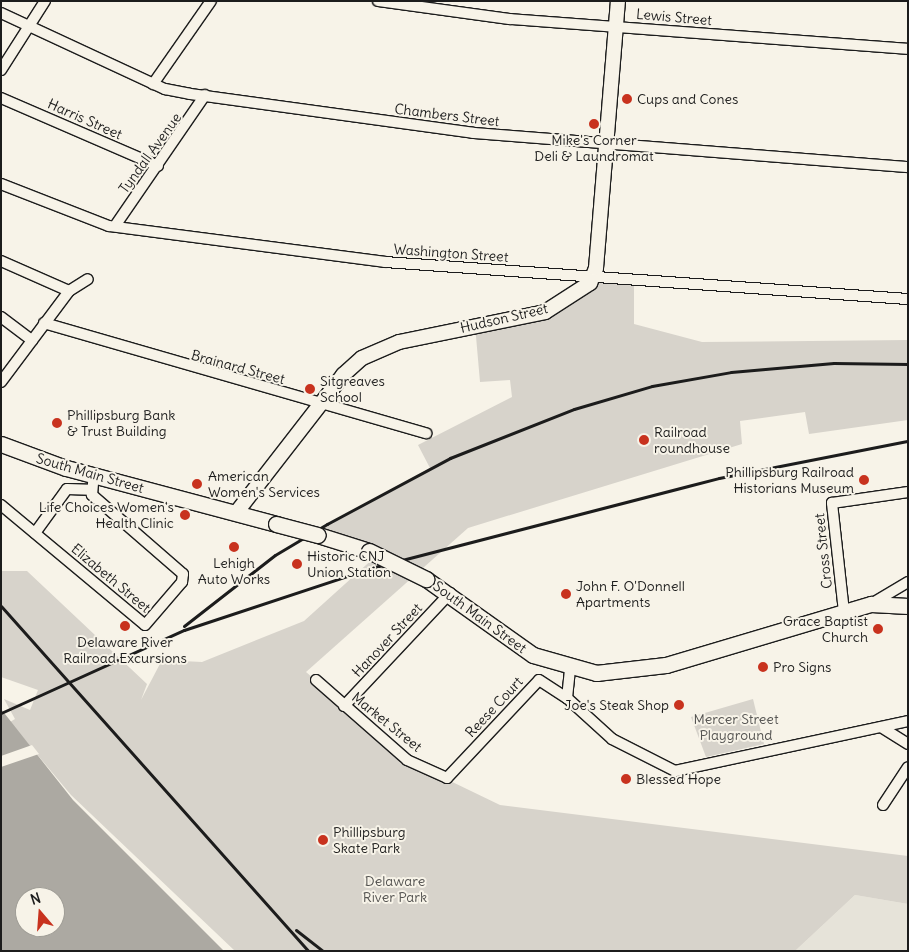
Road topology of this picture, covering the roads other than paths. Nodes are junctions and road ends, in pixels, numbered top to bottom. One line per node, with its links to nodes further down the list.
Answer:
1 (45, 1): 6 (street)
2 (211, 1): 10 (street)
3 (378, 1): 7 (street, Lewis Street)
4 (618, 1): 7 (street)
5 (1, 14): 6 (street, Chambers Street)
6 (27, 27): 9 (street); 10 (street, Chambers Street)
7 (616, 27): 8 (street, Lewis Street); 13 (street)
8 (908, 49)
9 (1, 70)
10 (153, 84): 11 (street, Chambers Street)
11 (205, 95): 13 (street, Chambers Street); 14 (street, Tyndall Avenue)
12 (1, 98): 14 (street, Harris Street)
13 (606, 144): 15 (street, Chambers Street); 19 (street)
14 (158, 166): 17 (street, Tyndall Avenue)
15 (908, 167)
16 (1, 184): 17 (street, Washington Street)
17 (115, 226): 19 (street, Washington Street)
18 (1, 261): 21 (street)
19 (594, 275): 22 (street, Washington Street); 27 (street, Hudson Street)
20 (88, 279): 21 (street)
21 (69, 291): 24 (street)
22 (908, 299)
23 (1, 318): 25 (street)
24 (44, 323): 25 (street); 27 (street, Brainard Street)
25 (32, 340): 26 (street)
26 (1, 382)
27 (321, 404): 28 (street, Brainard Street); 34 (street, Hudson Street)
28 (426, 433)
29 (1, 444): 30 (main road, South Main Street)
30 (94, 474): 31 (street); 34 (main road, South Main Street)
31 (90, 490): 35 (street); 35 (street, Elizabeth Street)
32 (908, 492): 40 (street, Cross Street)
33 (1, 505): 35 (street, Elizabeth Street)
34 (236, 513): 37 (main road, South Main Street, bridge)
35 (35, 533)
36 (908, 582): 38 (street)
37 (450, 593): 41 (main road, South Main Street); 44 (street, Hanover Street)
38 (871, 604): 39 (main road, South Main Street); 40 (main road, South Main Street)
39 (908, 606)
40 (844, 612): 41 (main road, South Main Street)
41 (570, 669): 43 (street)
42 (316, 680): 44 (street, Market Street)
43 (567, 698): 46 (street); 49 (street, Reese Court)
44 (344, 706): 49 (street, Market Street)
45 (908, 721): 46 (street)
46 (881, 727): 47 (street)
47 (908, 744)
48 (908, 767): 50 (street)
49 (446, 778)
50 (883, 805)

